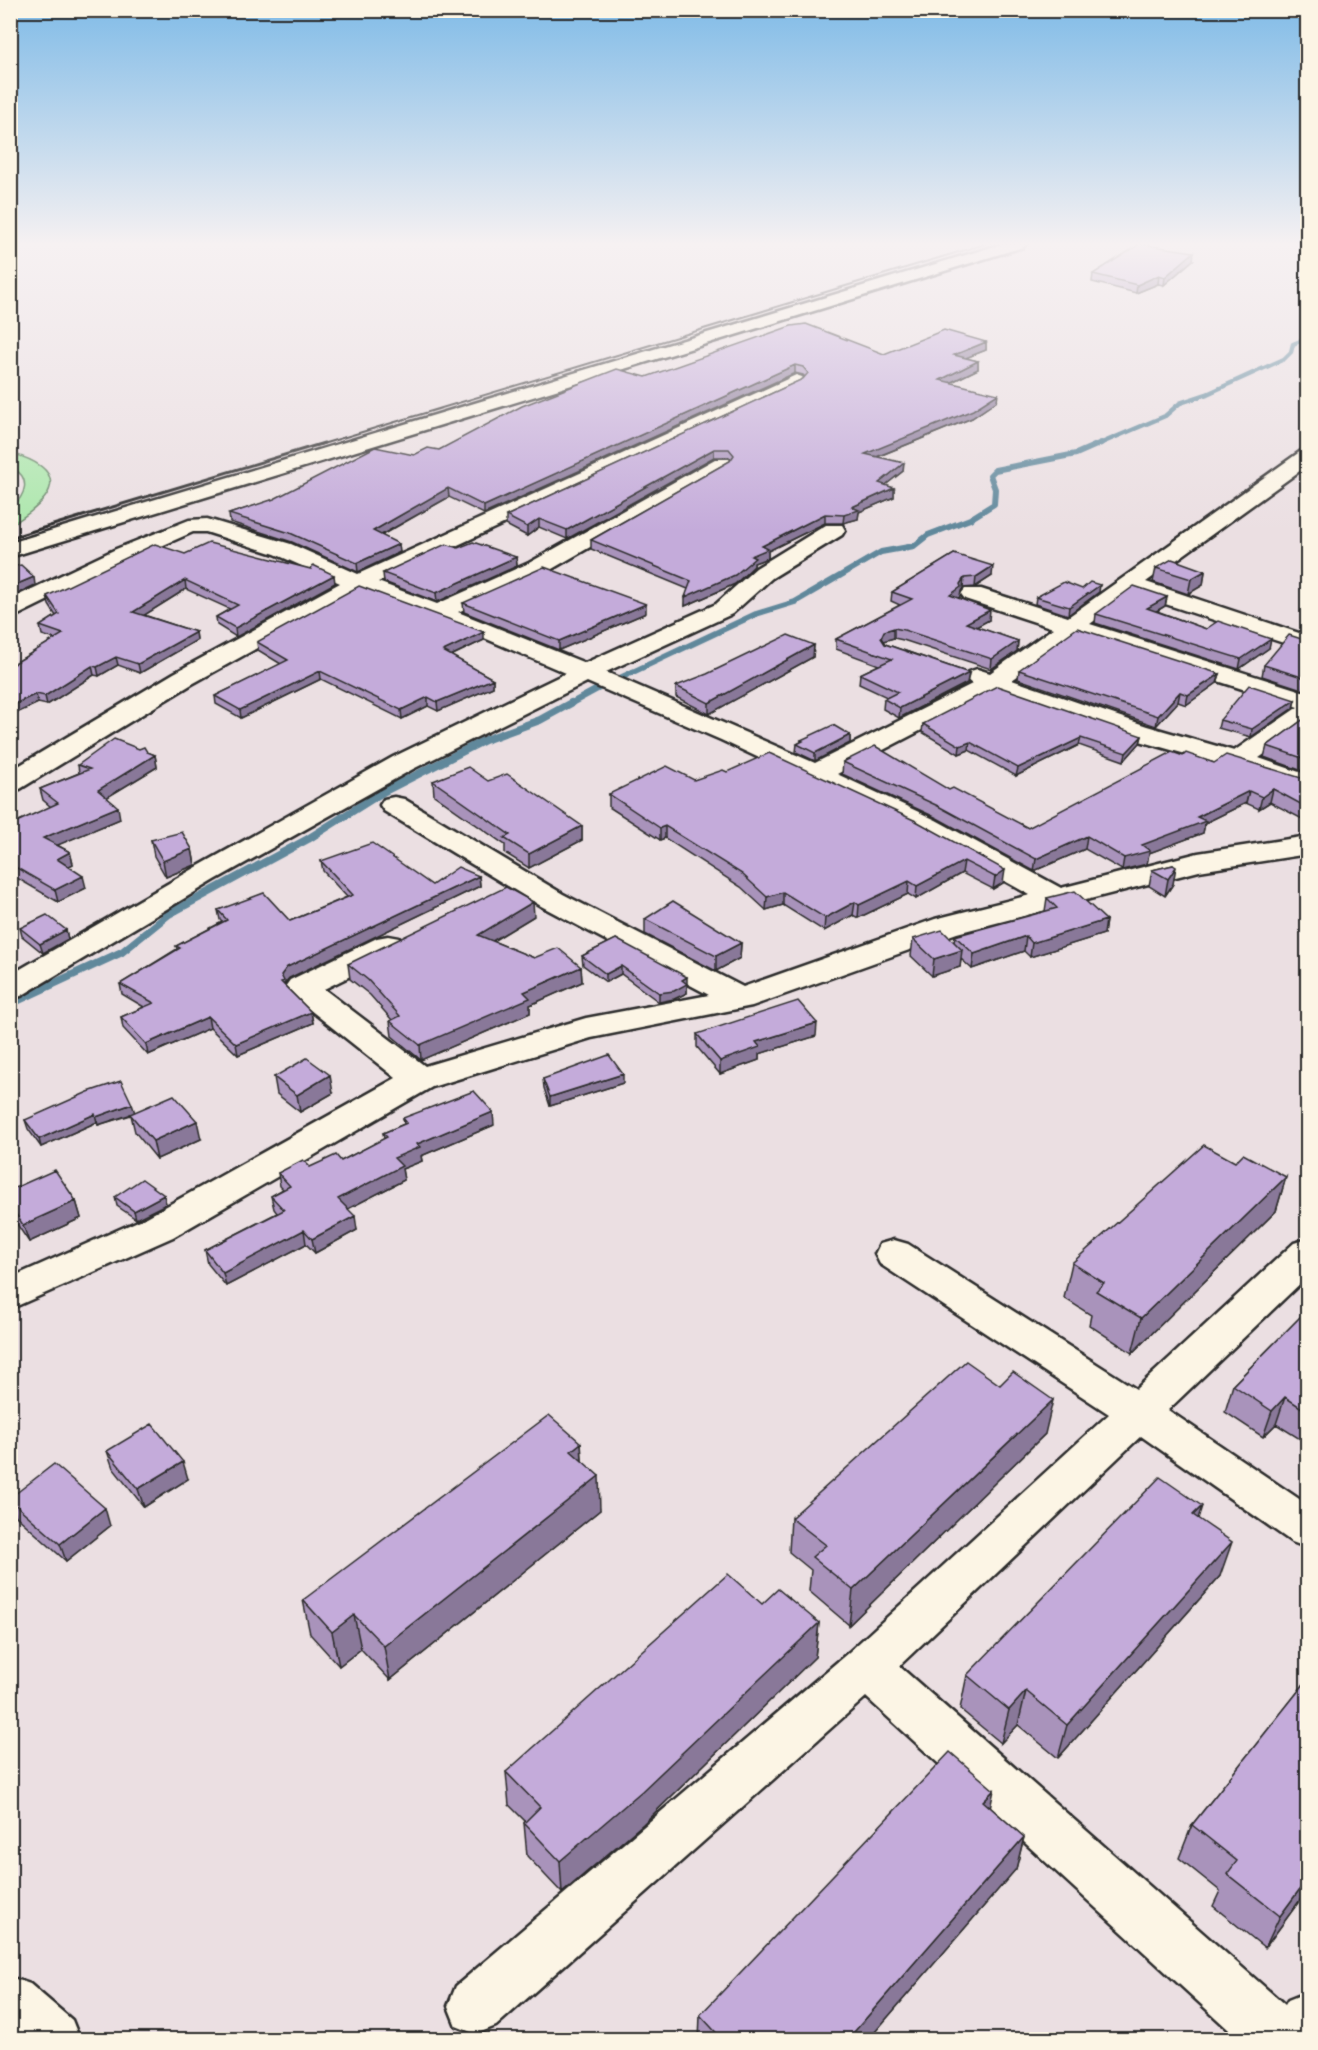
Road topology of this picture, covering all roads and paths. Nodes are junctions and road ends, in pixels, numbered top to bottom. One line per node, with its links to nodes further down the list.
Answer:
1 (703, 340): 6 (street)
2 (796, 381): 7 (street)
3 (1308, 455): 8 (street)
4 (722, 463): 11 (street)
5 (834, 530): 15 (street)
6 (10, 550)
7 (359, 583): 10 (street); 11 (street); 21 (street)
8 (1128, 584): 12 (street); 13 (street)
9 (973, 594): 12 (street)
10 (10, 612)
11 (438, 612): 15 (street)
12 (1073, 624): 16 (street); 17 (street)
13 (1308, 644)
14 (959, 671): 16 (street)
15 (587, 674): 20 (street); 29 (street)
16 (992, 683): 19 (street); 20 (street)
17 (1308, 702)
18 (1308, 712): 19 (street)
19 (1238, 760): 22 (street)
20 (815, 774): 27 (street)
21 (10, 783)
22 (1308, 784)
23 (394, 805): 25 (street)
24 (1308, 845): 27 (street)
25 (520, 881): 26 (street); 30 (street)
26 (489, 896)
27 (1057, 898): 30 (street)
28 (416, 931): 31 (street)
29 (10, 989)
30 (741, 999): 31 (street)
31 (420, 1079): 34 (street)
32 (1308, 1253): 35 (street)
33 (894, 1254): 35 (street)
34 (10, 1295)
35 (1139, 1412): 36 (street); 37 (street)
36 (1308, 1529)
37 (866, 1667): 39 (street); 42 (street)
38 (10, 2004): 41 (street)
39 (476, 2007)
40 (1308, 2020): 43 (street)
41 (52, 2040)
42 (1282, 2040)
43 (1293, 2040)

